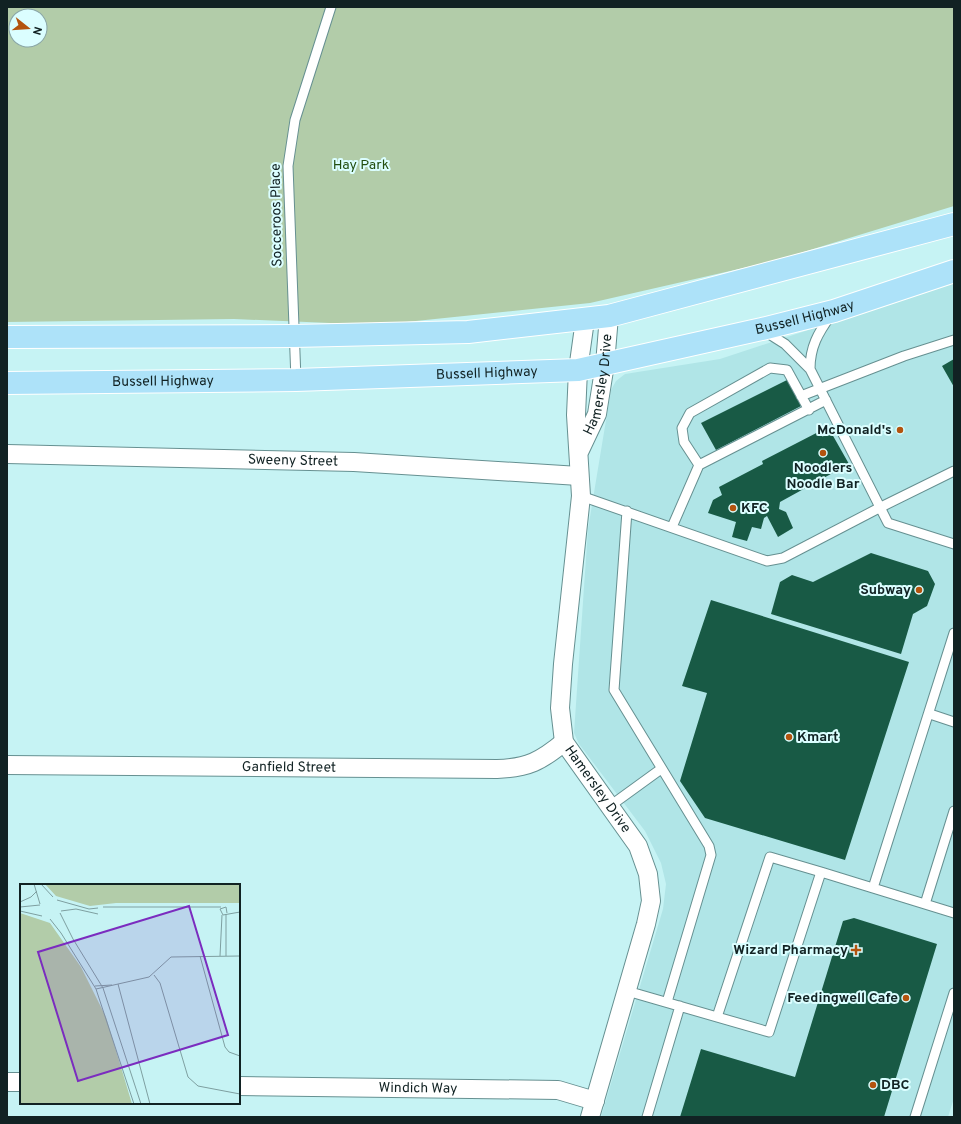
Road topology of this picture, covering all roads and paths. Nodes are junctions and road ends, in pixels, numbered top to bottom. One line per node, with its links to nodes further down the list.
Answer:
1 (331, 7): 8 (lane, Socceroos Place)
2 (954, 224): 5 (main road)
3 (954, 271): 4 (main road, Bussell Highway)
4 (834, 310): 7 (main road, Bussell Highway); 12 (lane)
5 (609, 316): 6 (main road); 11 (street, Hamersley Drive)
6 (585, 320): 8 (main road); 13 (street, Hamersley Drive)
7 (762, 329): 11 (main road, Bussell Highway); 12 (lane)
8 (294, 336): 9 (main road); 14 (lane, Socceroos Place)
9 (7, 337)
10 (954, 340): 16 (lane)
11 (605, 364): 13 (main road, Bussell Highway); 20 (street, Hamersley Drive)
12 (810, 369): 16 (lane)
13 (578, 370): 14 (main road, Bussell Highway); 20 (street, Hamersley Drive)
14 (296, 380): 15 (main road, Bussell Highway)
15 (7, 382)
16 (820, 387): 17 (lane); 18 (lane)
17 (801, 396): 19 (lane); 22 (lane)
18 (826, 400): 19 (lane); 26 (lane)
19 (808, 410): 22 (lane)
20 (579, 450): 24 (street, Hamersley Drive)
21 (7, 454): 24 (street, Sweeny Street)
22 (699, 465): 28 (lane)
23 (954, 471): 26 (lane)
24 (579, 476): 25 (street, Hamersley Drive)
25 (581, 496): 27 (lane); 33 (street, Hamersley Drive)
26 (879, 508): 28 (lane); 29 (lane)
27 (627, 511): 28 (lane); 35 (lane)
28 (672, 527)
29 (954, 544)
30 (954, 633): 31 (lane)
31 (930, 714): 32 (lane); 39 (lane)
32 (954, 722)
33 (564, 742): 34 (street, Ganfield Street); 36 (street, Hamersley Drive)
34 (7, 765)
35 (661, 769): 36 (lane); 44 (lane)
36 (610, 806): 42 (street, Hamersley Drive)
37 (954, 811): 40 (lane)
38 (821, 872): 39 (lane); 46 (lane); 46 (lane)
39 (873, 888): 40 (lane)
40 (925, 904): 41 (lane)
41 (954, 913)
42 (627, 991): 44 (lane); 50 (street, Hamersley Drive)
43 (954, 993): 52 (lane)
44 (667, 1002): 45 (lane)
45 (680, 1006): 46 (lane); 51 (lane)
46 (717, 1017)
47 (7, 1082): 48 (street)
48 (20, 1082)
49 (240, 1086): 50 (street, Windich Way)
50 (592, 1109)
51 (647, 1117)
52 (915, 1117)

